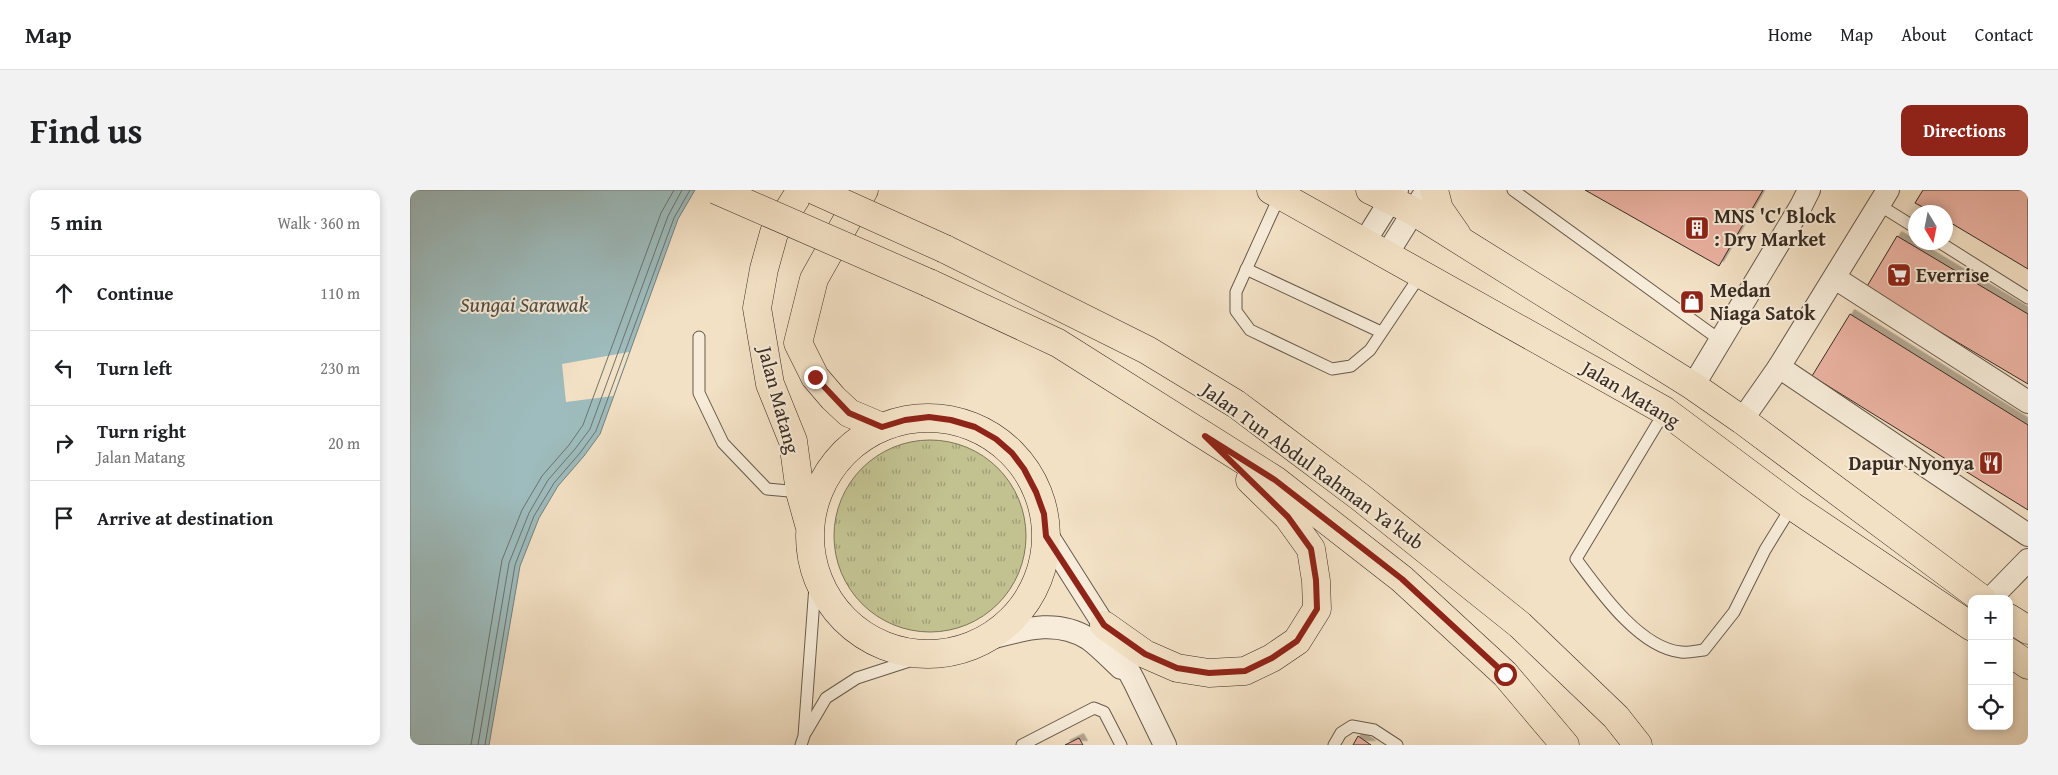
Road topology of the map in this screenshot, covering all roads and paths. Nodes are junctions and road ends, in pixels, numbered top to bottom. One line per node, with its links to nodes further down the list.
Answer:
1 (716, 190): 28 (main road, Jalan Tun Abdul Rahman Ya'kub, bridge)
2 (801, 190): 29 (main road, Jalan Matang)
3 (814, 190): 54 (main road, Jalan Tun Abdul Rahman Ya'kub, bridge)
4 (864, 190): 27 (main road, Jalan Matang)
5 (1434, 190): 12 (main road)
6 (1809, 190): 21 (street)
7 (1518, 191): 21 (lane)
8 (1275, 192): 13 (main road, Jalan Matang); 15 (lane)
9 (1399, 196): 12 (main road, Jalan Matang); 13 (street)
10 (1884, 197): 11 (lane); 17 (street)
11 (1908, 220)
12 (1461, 242): 23 (main road, Jalan Matang)
13 (1376, 248): 16 (main road, Jalan Matang)
14 (1952, 250): 18 (lane)
15 (1246, 269): 19 (lane); 19 (lane)
16 (1421, 274): 19 (lane); 25 (main road, Jalan Matang)
17 (1835, 278): 22 (street); 24 (street)
18 (2028, 298)
19 (1382, 332)
20 (699, 337): 29 (lane)
21 (1720, 340): 23 (street)
22 (1779, 368): 26 (street); 32 (street)
23 (1693, 386): 26 (main road, Jalan Matang)
24 (2028, 402)
25 (1665, 411): 30 (main road, Jalan Matang); 30 (lane)
26 (1742, 420): 36 (main road, Jalan Matang)
27 (882, 427): 31 (main road); 33 (main road)
28 (1205, 436): 40 (main road); 53 (main road, Jalan Tun Abdul Rahman Ya'kub)
29 (800, 492): 31 (main road, Jalan Matang)
30 (1792, 506): 39 (main road, Jalan Matang)
31 (810, 528): 35 (main road)
32 (2028, 535)
33 (1046, 536): 40 (street); 42 (main road)
34 (2028, 560): 37 (street)
35 (816, 572): 43 (main road); 47 (lane)
36 (1977, 595)
37 (1994, 595)
38 (2013, 621): 41 (main road)
39 (1968, 624)
40 (1104, 625): 46 (street)
41 (2028, 630)
42 (983, 640): 43 (main road); 46 (street)
43 (934, 653): 47 (lane)
44 (2013, 655): 45 (main road)
45 (2028, 665)
46 (1134, 681): 50 (street)
47 (804, 742)
48 (1022, 745): 49 (lane)
49 (1121, 745)
50 (1165, 745)
51 (1334, 745): 52 (lane)
52 (1397, 745)
53 (1565, 745)
54 (1638, 745)

